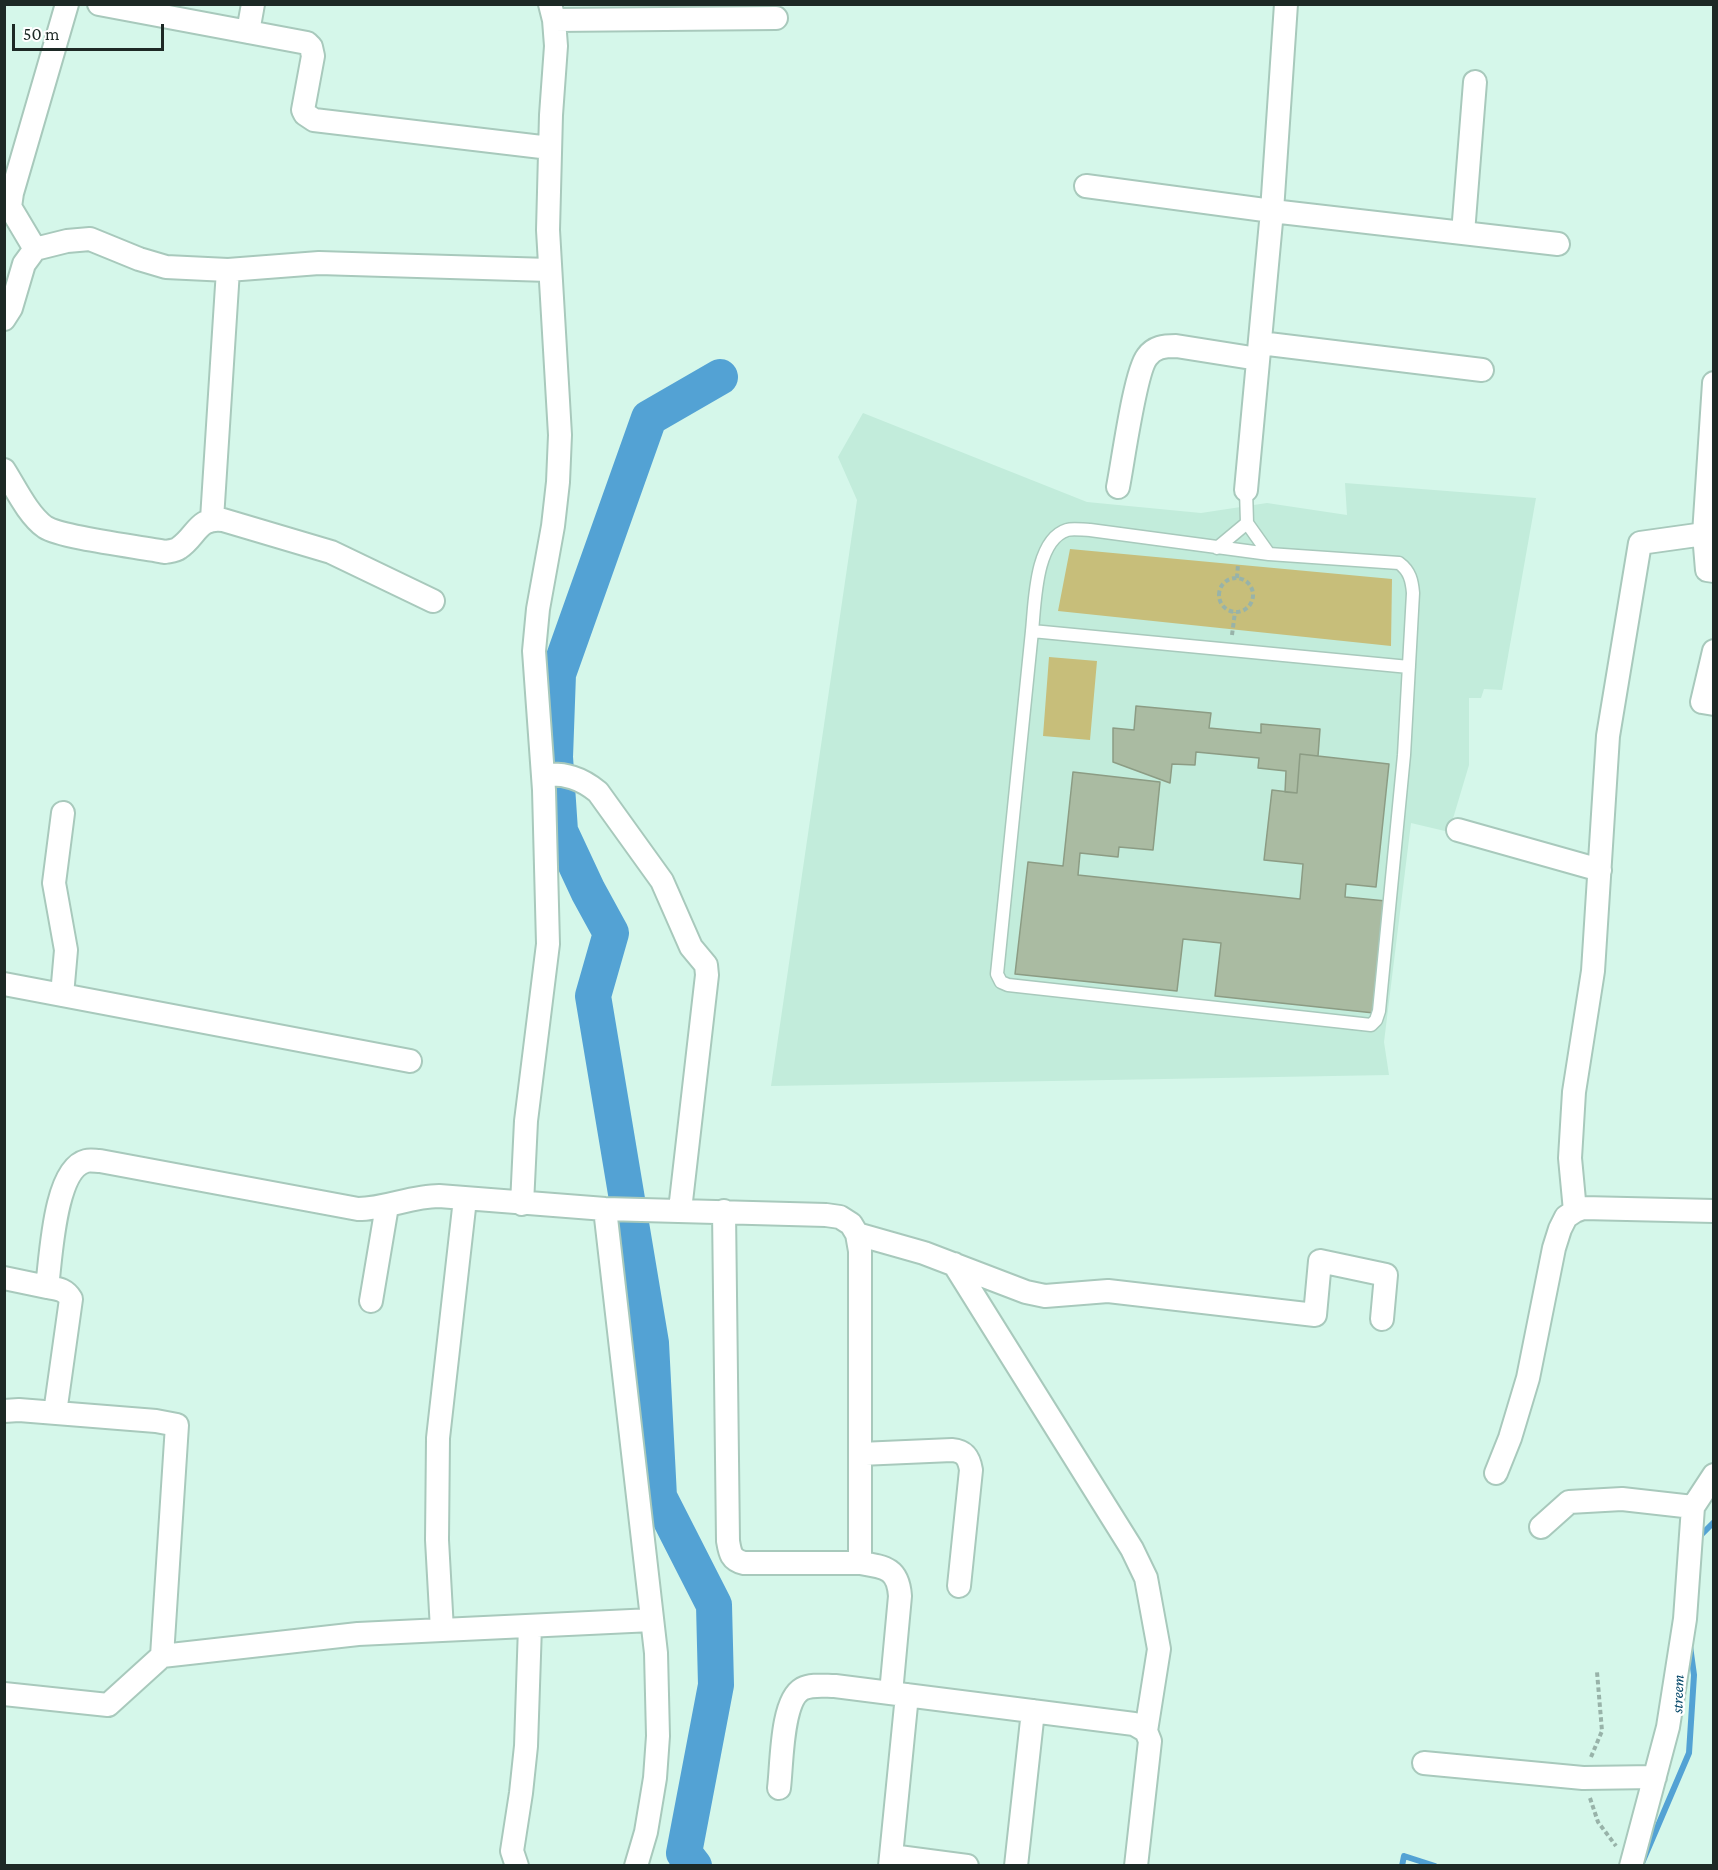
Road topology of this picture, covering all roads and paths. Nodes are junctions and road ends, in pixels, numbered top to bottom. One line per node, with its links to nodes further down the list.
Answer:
1 (67, 4): 15 (street)
2 (99, 4): 5 (street)
3 (253, 4): 8 (street)
4 (1286, 4): 12 (street)
5 (147, 9): 8 (street)
6 (552, 12): 7 (street); 10 (street)
7 (776, 18)
8 (248, 32): 10 (street)
9 (1475, 82): 13 (street)
10 (550, 148): 17 (street)
11 (1086, 186): 12 (street)
12 (1272, 211): 13 (street); 19 (street)
13 (1463, 233): 14 (street)
14 (1558, 244)
15 (35, 249): 16 (street); 18 (street)
16 (228, 270): 17 (street); 25 (street)
17 (549, 270): 38 (street)
18 (4, 319)
19 (1259, 351): 20 (street); 23 (street); 24 (street)
20 (1482, 370)
21 (1713, 383): 27 (street)
22 (4, 470): 25 (street)
23 (1118, 487)
24 (1246, 490): 26 (lane)
25 (212, 519): 31 (street)
26 (1246, 524): 28 (lane); 29 (lane)
27 (1704, 534): 30 (street); 41 (street)
28 (1218, 548): 29 (lane); 33 (lane)
29 (1269, 554): 36 (lane)
30 (1713, 571)
31 (434, 601)
32 (1235, 612): 32 (path); 34 (path)
33 (1032, 631): 34 (lane); 36 (lane)
34 (1231, 650): 36 (lane)
35 (1713, 651): 37 (street)
36 (1409, 667)
37 (1713, 705)
38 (554, 775): 46 (street); 49 (street)
39 (63, 813): 43 (street)
40 (1458, 830): 41 (street)
41 (1600, 870): 51 (street)
42 (4, 984): 43 (street)
43 (62, 995): 44 (street)
44 (410, 1060)
45 (465, 1199): 46 (street); 47 (street); 70 (street)
46 (522, 1203): 48 (street)
47 (387, 1206): 56 (street); 57 (street)
48 (609, 1210): 49 (street); 68 (street)
49 (680, 1210): 50 (street)
50 (724, 1211): 53 (street); 66 (street)
51 (1575, 1211): 52 (street); 62 (street)
52 (1713, 1211)
53 (857, 1234): 54 (street); 61 (street)
54 (954, 1264): 58 (street); 75 (street)
55 (4, 1278): 56 (street)
56 (47, 1287): 60 (street)
57 (371, 1300)
58 (1382, 1319)
59 (4, 1410): 60 (street)
60 (55, 1413): 71 (street)
61 (860, 1454): 66 (street); 67 (street)
62 (1496, 1473)
63 (1713, 1474): 64 (street)
64 (1693, 1507): 65 (street); 77 (street)
65 (1541, 1527)
66 (860, 1563): 73 (street)
67 (959, 1586)
68 (652, 1620): 69 (street); 81 (street)
69 (530, 1626): 70 (street); 80 (street)
70 (442, 1630): 71 (street)
71 (162, 1656): 72 (street)
72 (4, 1694)
73 (899, 1694): 74 (street); 78 (street); 79 (street)
74 (1033, 1712): 75 (street); 83 (street)
75 (1146, 1731): 84 (street)
76 (1424, 1763): 77 (street)
77 (1655, 1777): 85 (street)
78 (779, 1788)
79 (890, 1861): 82 (street)
80 (517, 1866)
81 (636, 1866)
82 (967, 1866)
83 (1016, 1866)
84 (1136, 1866)
85 (1631, 1866)

